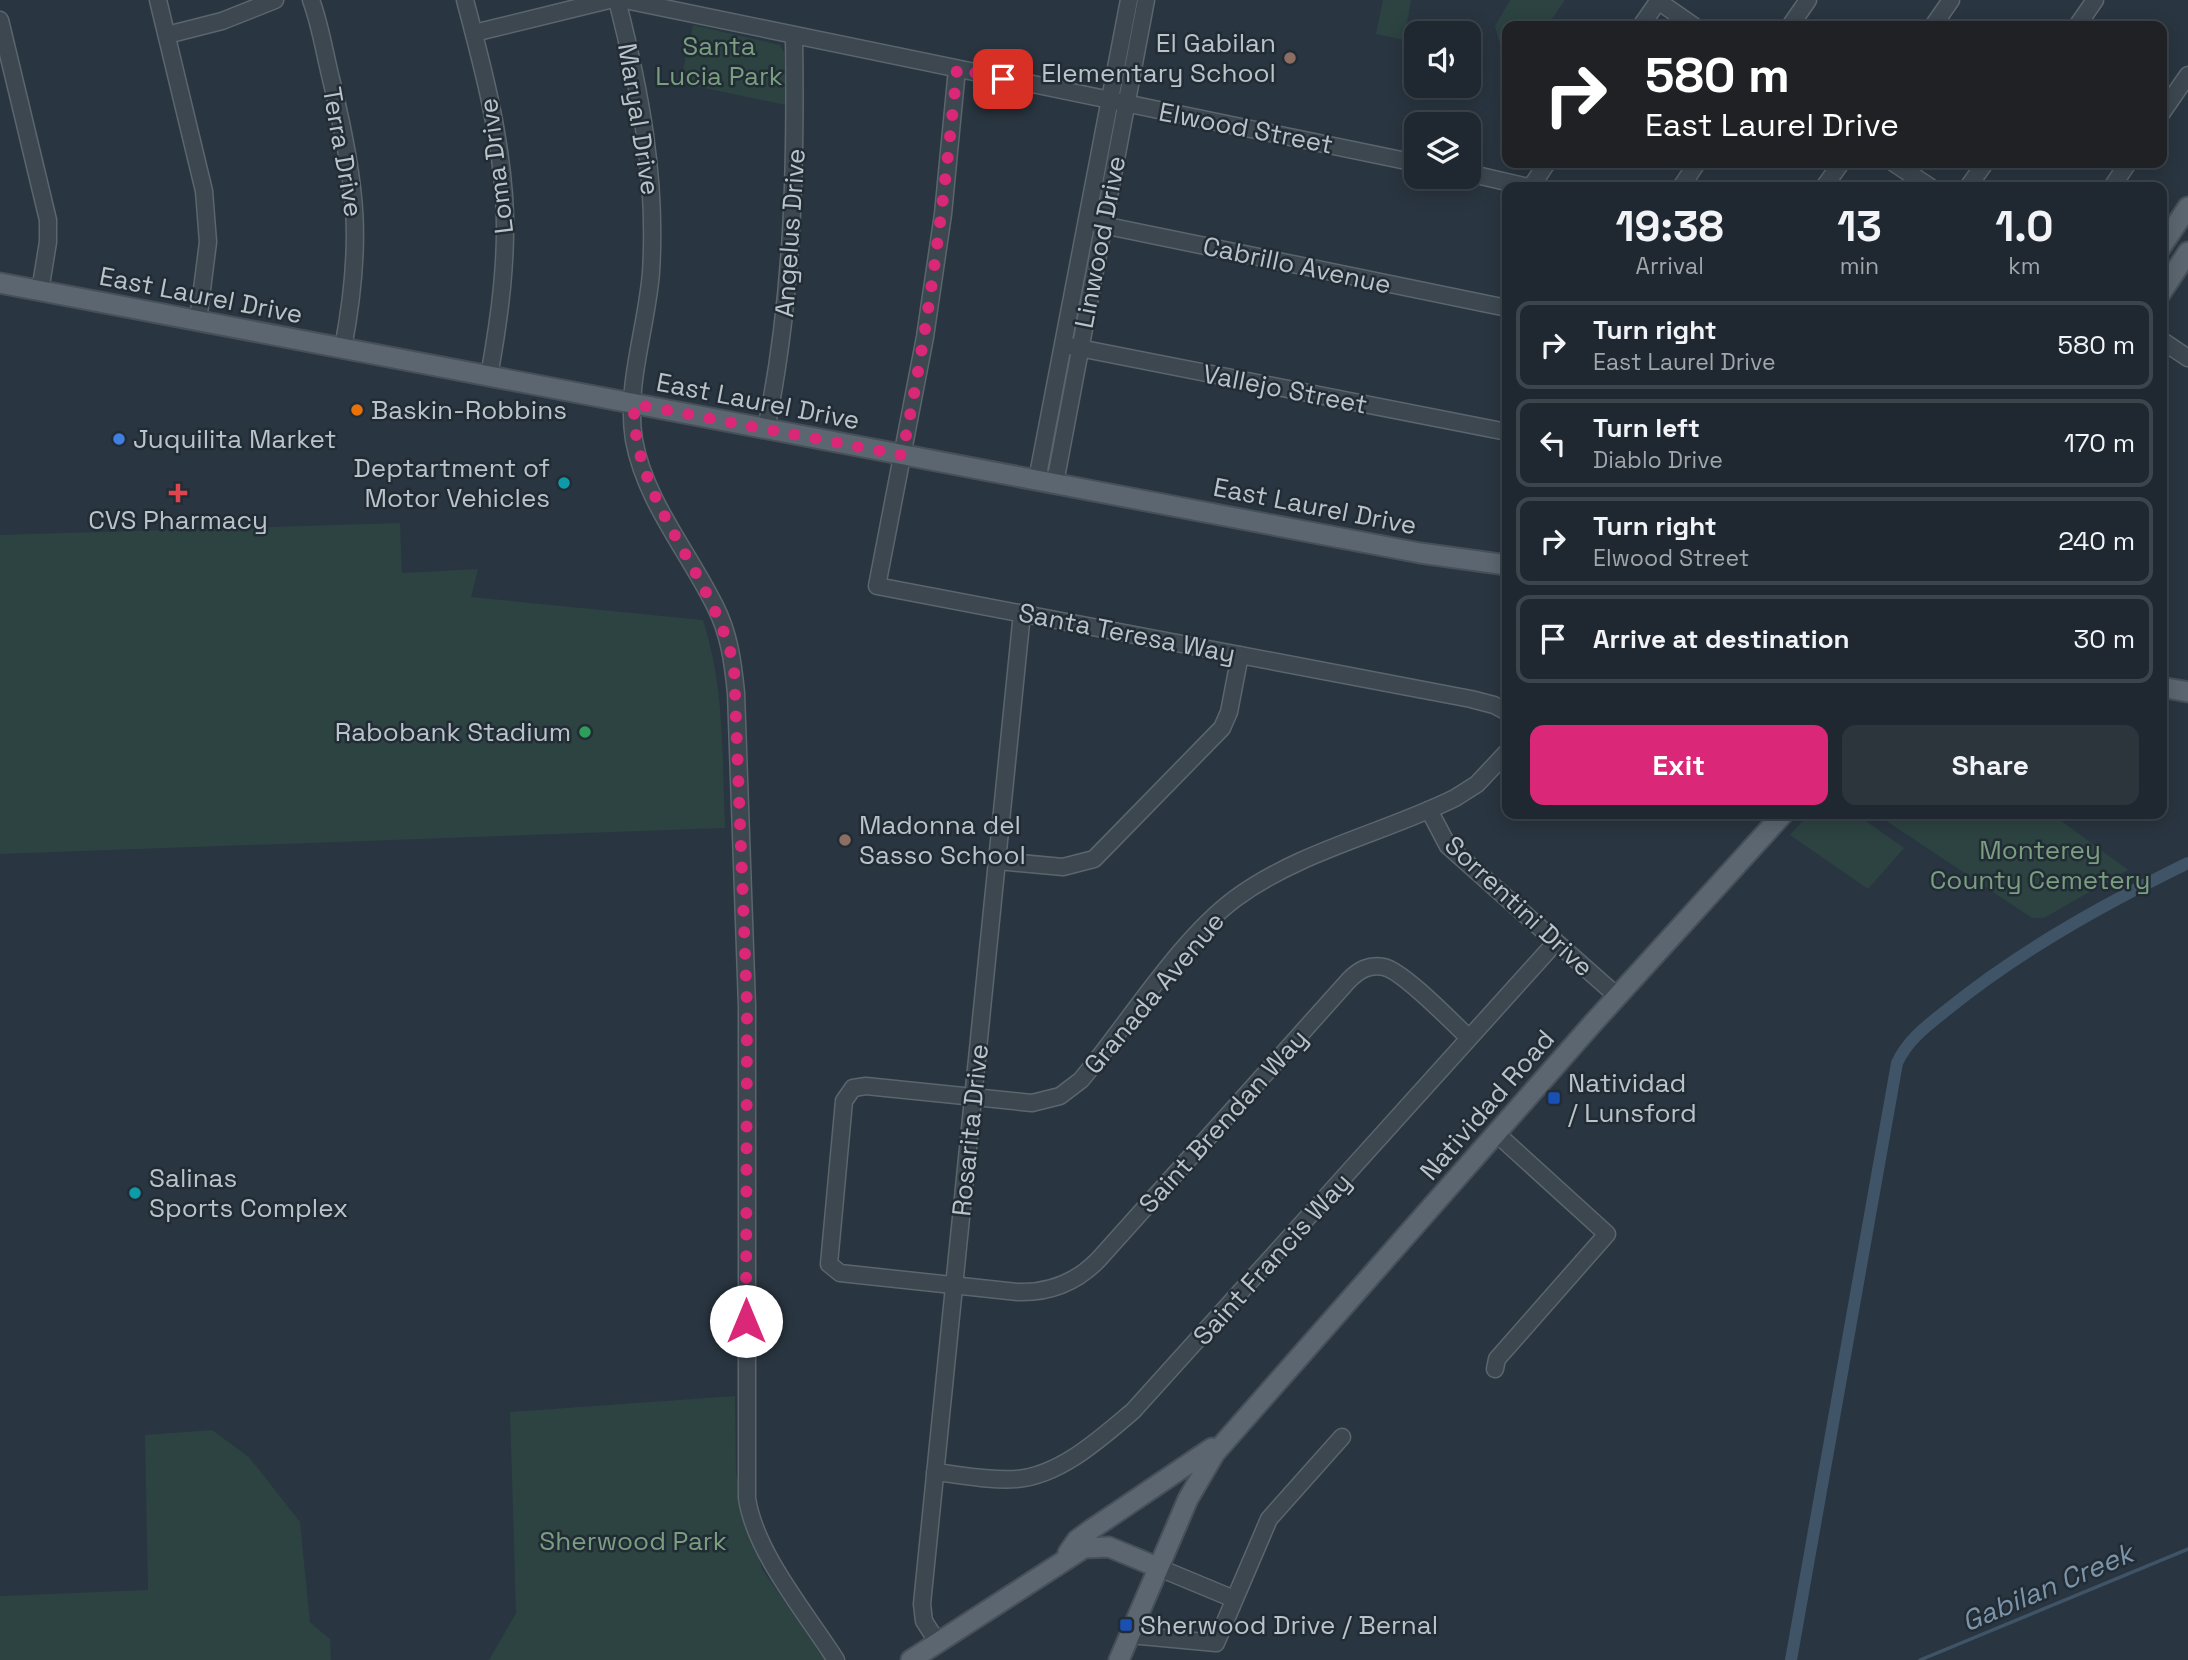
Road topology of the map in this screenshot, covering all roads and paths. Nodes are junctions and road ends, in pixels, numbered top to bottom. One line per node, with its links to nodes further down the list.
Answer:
1 (158, 0): 21 (street)
2 (275, 0): 21 (street)
3 (311, 0): 44 (street, Terra Drive)
4 (465, 0): 20 (street, Loma Drive)
5 (608, 0): 20 (street)
6 (617, 0): 47 (street, Maryal Drive)
7 (625, 0): 22 (street, Elwood Street)
8 (1129, 0): 25 (street, Linwood Drive)
9 (1146, 0): 26 (street, Linwood Drive)
10 (1658, 0): 15 (street); 16 (street)
11 (1808, 0): 17 (street)
12 (1951, 0): 18 (street)
13 (2095, 0): 19 (street)
14 (0, 20): 39 (street)
15 (1644, 21)
16 (1687, 21)
17 (1793, 21)
18 (1936, 21)
19 (2080, 21)
20 (474, 33): 46 (street, Loma Drive)
21 (167, 35): 41 (street)
22 (794, 36): 23 (street, Elwood Street); 48 (street, Angelus Drive)
23 (957, 69): 25 (street, Elwood Street); 50 (street)
24 (2188, 75): 27 (street)
25 (1110, 100): 26 (street, Elwood Street); 34 (street, Linwood Drive)
26 (1127, 104): 28 (street, Elwood Street); 34 (street, Linwood Drive)
27 (2167, 105)
28 (1404, 161)
29 (1902, 168): 32 (street)
30 (1481, 176): 31 (street)
31 (1508, 182)
32 (1922, 182)
33 (2188, 207): 35 (main road)
34 (1095, 223): 40 (street, Cabrillo Avenue); 43 (street, Linwood Drive)
35 (2167, 238)
36 (2188, 252): 38 (main road)
37 (0, 283): 39 (main road, East Laurel Drive)
38 (2167, 284)
39 (40, 291): 41 (main road, East Laurel Drive)
40 (1502, 306)
41 (198, 321): 44 (main road, East Laurel Drive)
42 (2167, 344): 45 (street)
43 (1072, 346): 49 (street, Vallejo Street); 51 (street, Linwood Drive)
44 (343, 348): 46 (main road, East Laurel Drive)
45 (2188, 358)
46 (489, 376): 47 (main road, East Laurel Drive)
47 (634, 404): 48 (main road, East Laurel Drive); 77 (street, Maryal Drive)
48 (766, 429): 50 (main road, East Laurel Drive)
49 (1502, 431)
50 (902, 455): 51 (main road, East Laurel Drive); 53 (street, Santa Teresa Way)
51 (1046, 482): 52 (main road, East Laurel Drive)
52 (1502, 564)
53 (1022, 613): 54 (street, Santa Teresa Way); 61 (street, Rosarita Drive)
54 (1240, 655): 57 (street, Santa Teresa Way); 61 (street)
55 (2167, 688): 56 (main road)
56 (2188, 692)
57 (1502, 709)
58 (1502, 757): 59 (street, Granada Avenue)
59 (1429, 810): 62 (street, Sorrentini Drive); 65 (street, Granada Avenue)
60 (1778, 819): 63 (main road, Natividad Road)
61 (998, 861): 65 (street, Rosarita Drive)
62 (1555, 943): 63 (street, Sorrentini Drive); 64 (street, Saint Francis Way)
63 (1617, 996): 66 (main road, Natividad Road)
64 (1469, 1038): 67 (street, Saint Brendan Way); 71 (street, Saint Francis Way)
65 (974, 1097): 67 (street, Rosarita Drive); 67 (street, Granada Avenue)
66 (1497, 1134): 68 (street); 69 (main road, Natividad Road)
67 (954, 1284): 71 (street, Rosarita Drive)
68 (1494, 1369)
69 (1232, 1432): 72 (main road); 73 (main road)
70 (1342, 1437): 74 (street)
71 (935, 1472): 76 (street, Rosarita Drive)
72 (1067, 1556): 73 (main road); 76 (main road)
73 (1157, 1567): 74 (street); 75 (main road)
74 (1234, 1599): 75 (street)
75 (1130, 1635): 79 (main road)
76 (938, 1643): 78 (main road)
77 (836, 1660)
78 (911, 1660)
79 (1119, 1660)

